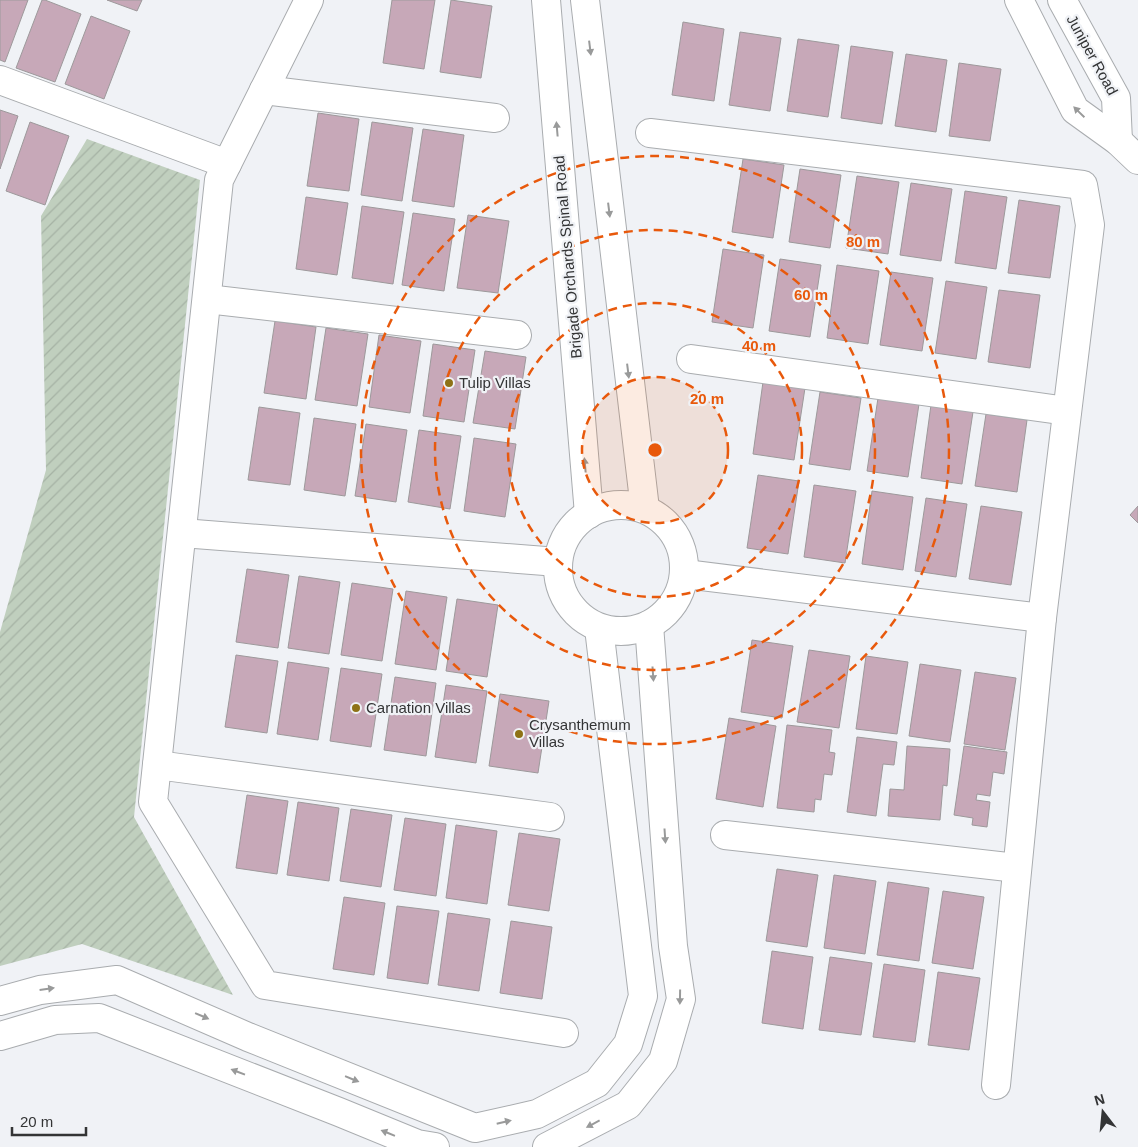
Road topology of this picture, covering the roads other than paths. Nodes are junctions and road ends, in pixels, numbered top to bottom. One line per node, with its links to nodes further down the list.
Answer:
1 (309, 0): 7 (street)
2 (546, 0): 18 (street, Brigade Orchards Spinal Road, one-way to 2)
3 (585, 0): 17 (street, one-way to 17)
4 (1019, 0): 10 (street, one-way to 4)
5 (1062, 0): 10 (street, Juniper Road)
6 (0, 80): 12 (street)
7 (264, 90): 8 (street); 12 (street)
8 (496, 118)
9 (650, 133): 16 (street)
10 (1118, 141): 11 (street)
11 (1138, 160)
12 (227, 164): 13 (street)
13 (207, 299): 14 (street); 19 (street)
14 (517, 335)
15 (691, 359): 16 (street)
16 (1067, 411): 22 (street)
17 (645, 510): 18 (street); 21 (street)
18 (589, 514): 20 (street)
19 (182, 533): 20 (street); 25 (street)
20 (558, 562): 24 (street)
21 (685, 574): 22 (street); 23 (street)
22 (1042, 618): 28 (street)
23 (649, 625): 24 (street); 36 (street, one-way to 36)
24 (599, 628): 30 (street, one-way to 24)
25 (157, 766): 26 (street); 31 (street)
26 (550, 817)
27 (726, 835): 28 (street)
28 (1017, 868): 34 (street)
29 (0, 1001): 30 (street, one-way to 30)
30 (171, 1003): 33 (street)
31 (564, 1033)
32 (0, 1036): 33 (street)
33 (156, 1041): 35 (street, one-way to 33)
34 (996, 1085)
35 (435, 1147)
36 (548, 1147)

